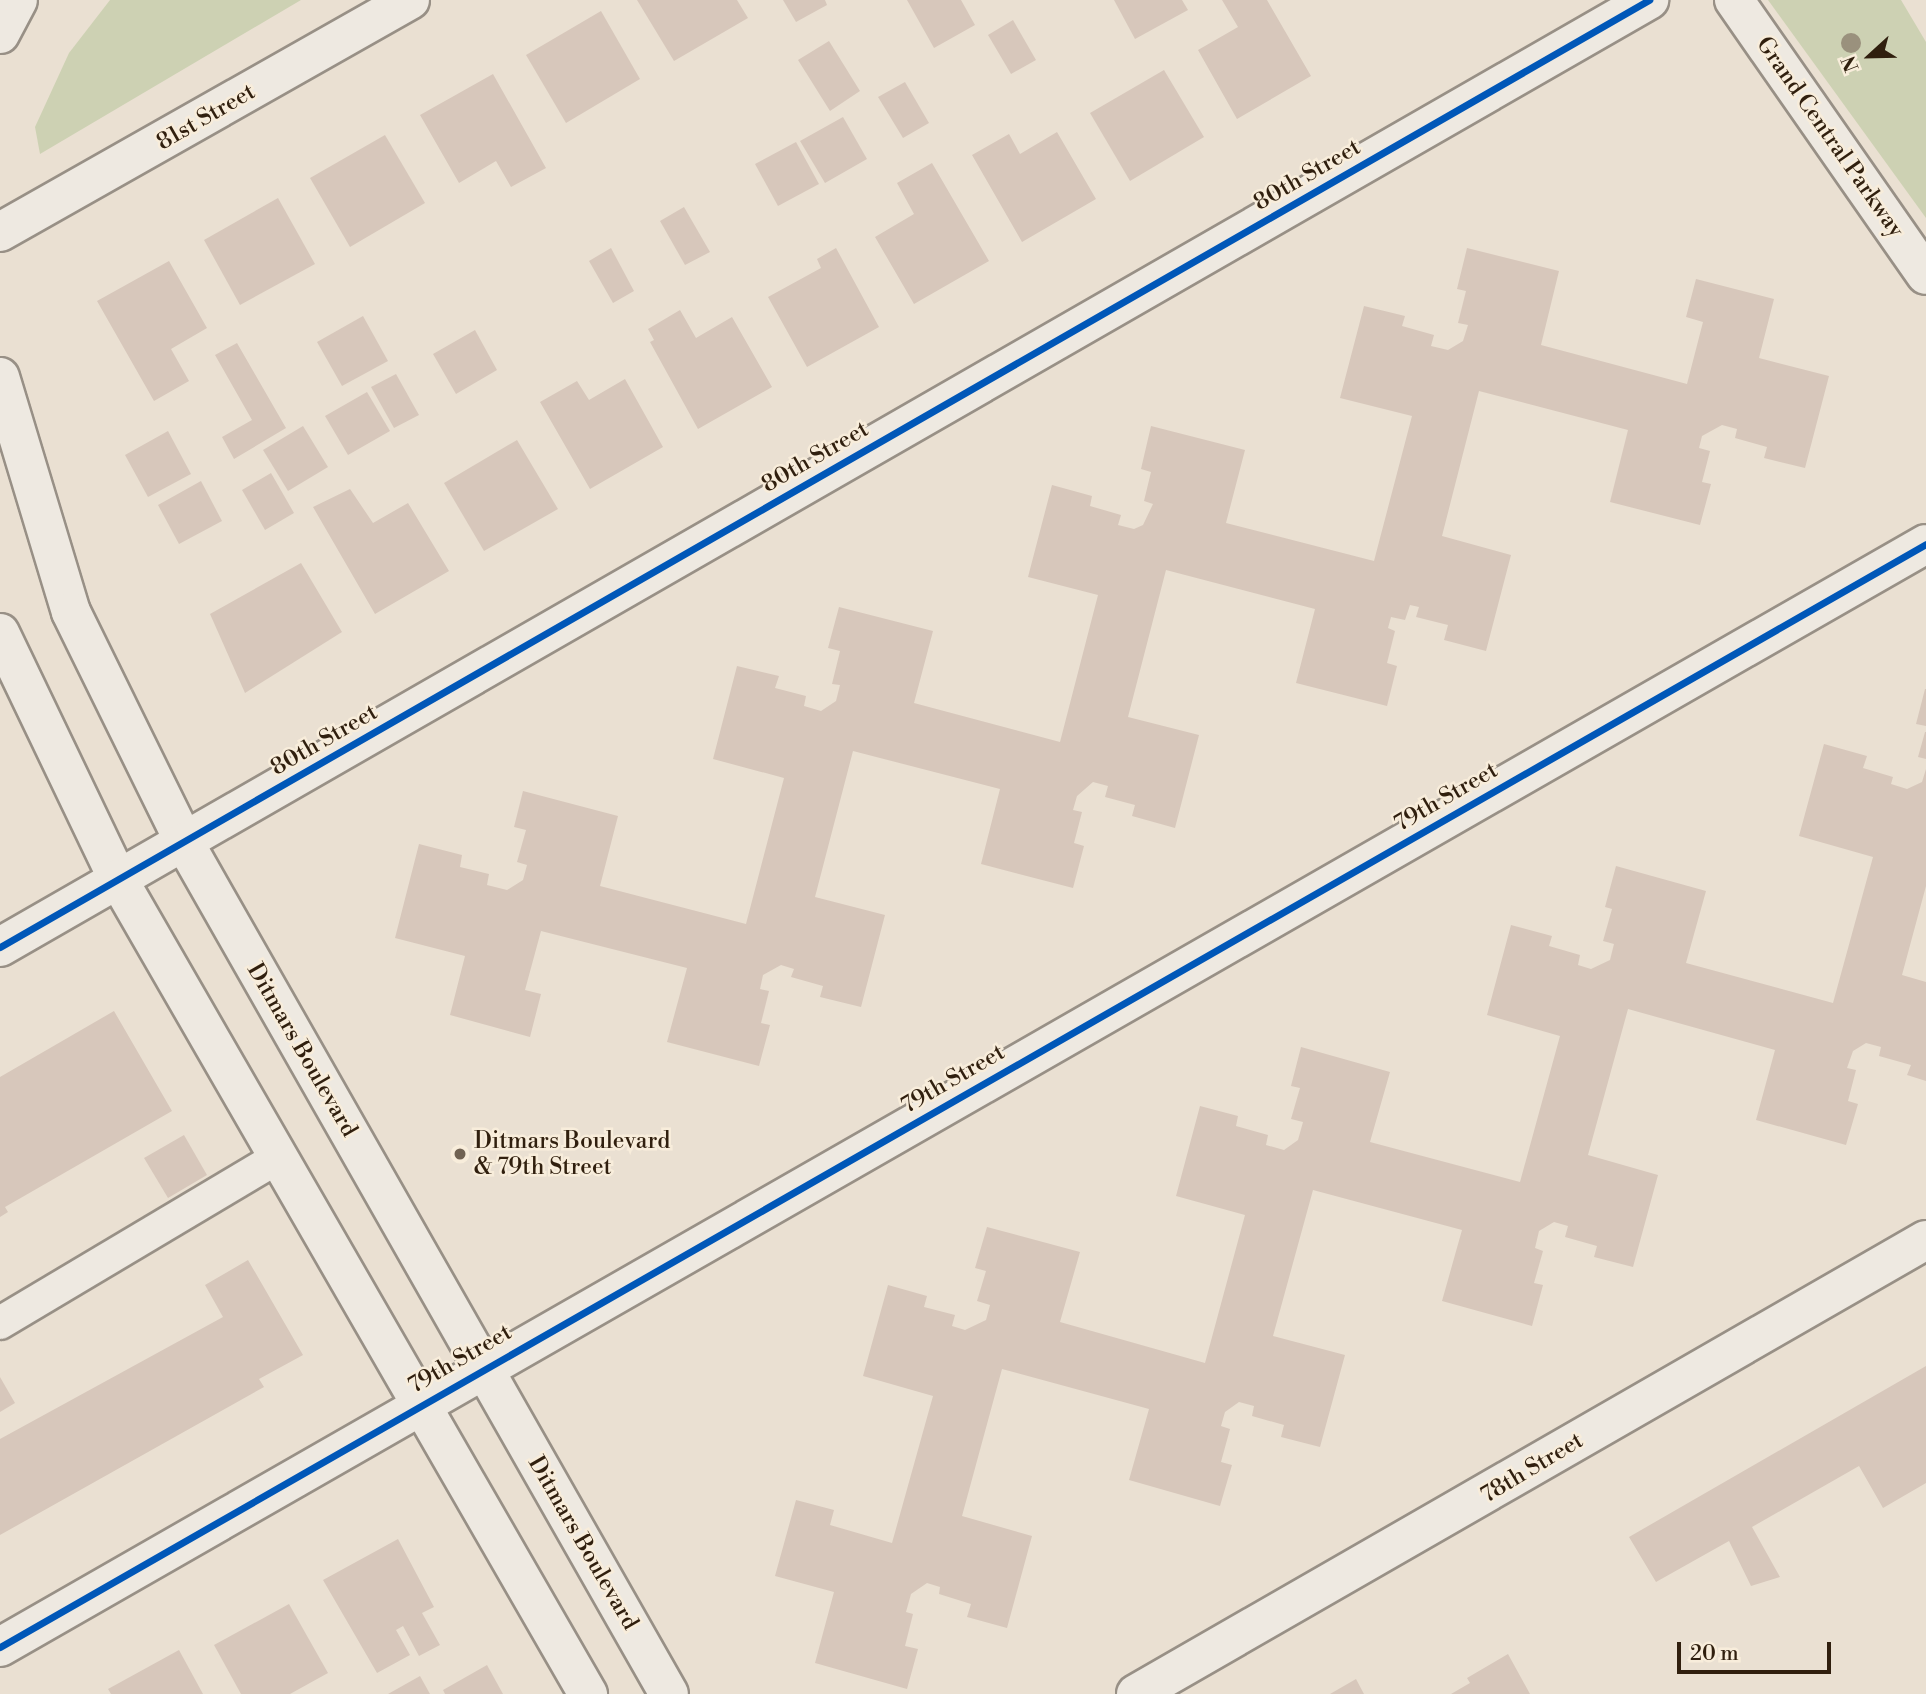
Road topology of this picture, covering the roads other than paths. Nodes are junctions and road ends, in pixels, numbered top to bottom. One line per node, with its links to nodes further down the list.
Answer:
1 (18, 0): 5 (street)
2 (410, 0): 6 (street, 81st Street)
3 (1649, 0): 11 (street, 80th Street)
4 (1734, 0): 7 (street, Grand Central Parkway)
5 (0, 34)
6 (0, 232)
7 (1926, 275)
8 (0, 377): 11 (street, Ditmars Boulevard)
9 (1926, 544): 17 (street, 79th Street)
10 (0, 633): 12 (street)
11 (184, 842): 12 (street, 80th Street); 17 (street, Ditmars Boulevard)
12 (118, 879): 13 (street, 80th Street); 14 (street)
13 (0, 947)
14 (278, 1157): 16 (lane); 18 (street)
15 (1926, 1240): 22 (street, 78th Street)
16 (0, 1323)
17 (483, 1367): 18 (street, 79th Street); 21 (street, Ditmars Boulevard)
18 (419, 1405): 19 (street, 79th Street); 20 (street)
19 (0, 1647)
20 (589, 1694)
21 (669, 1694)
22 (1136, 1694)

